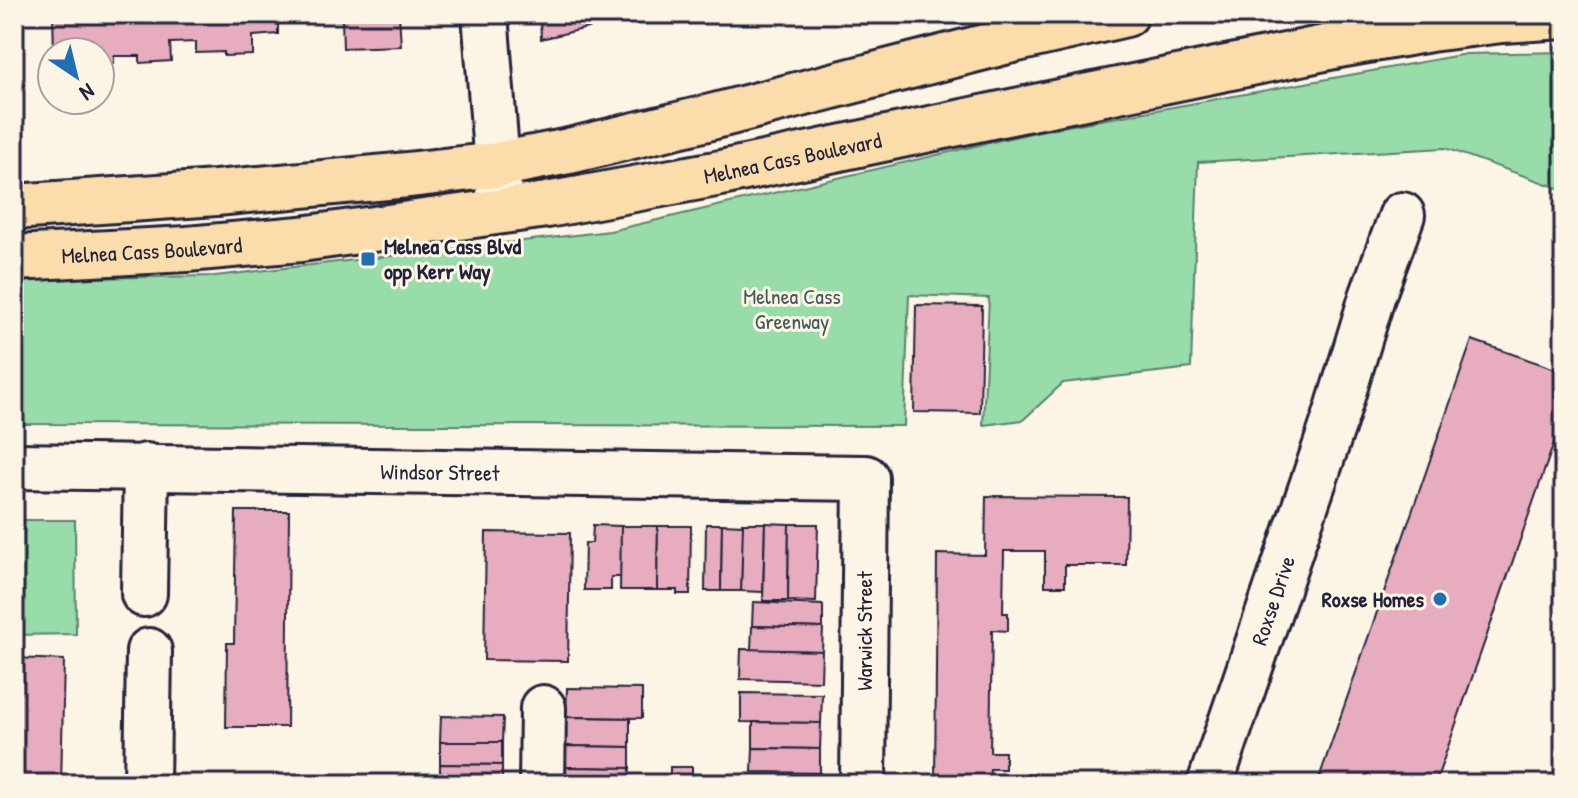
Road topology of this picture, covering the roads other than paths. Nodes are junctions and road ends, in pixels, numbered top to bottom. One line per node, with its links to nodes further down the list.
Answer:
1 (485, 14): 6 (street)
2 (1018, 14): 5 (main road)
3 (1126, 14): 5 (main road)
4 (1564, 16): 8 (main road, Melnea Cass Boulevard)
5 (819, 89): 6 (main road)
6 (497, 165): 7 (main road); 8 (street)
7 (14, 207)
8 (501, 212): 10 (main road, Melnea Cass Boulevard)
9 (1402, 215): 20 (street, Roxse Drive)
10 (14, 258)
11 (14, 466): 12 (street, Windsor Street)
12 (146, 466): 13 (street, Windsor Street); 14 (street)
13 (866, 478): 19 (street, Warwick Street)
14 (144, 594)
15 (149, 651): 17 (street)
16 (543, 708): 18 (street)
17 (147, 784)
18 (542, 784)
19 (863, 784)
20 (1210, 784)

